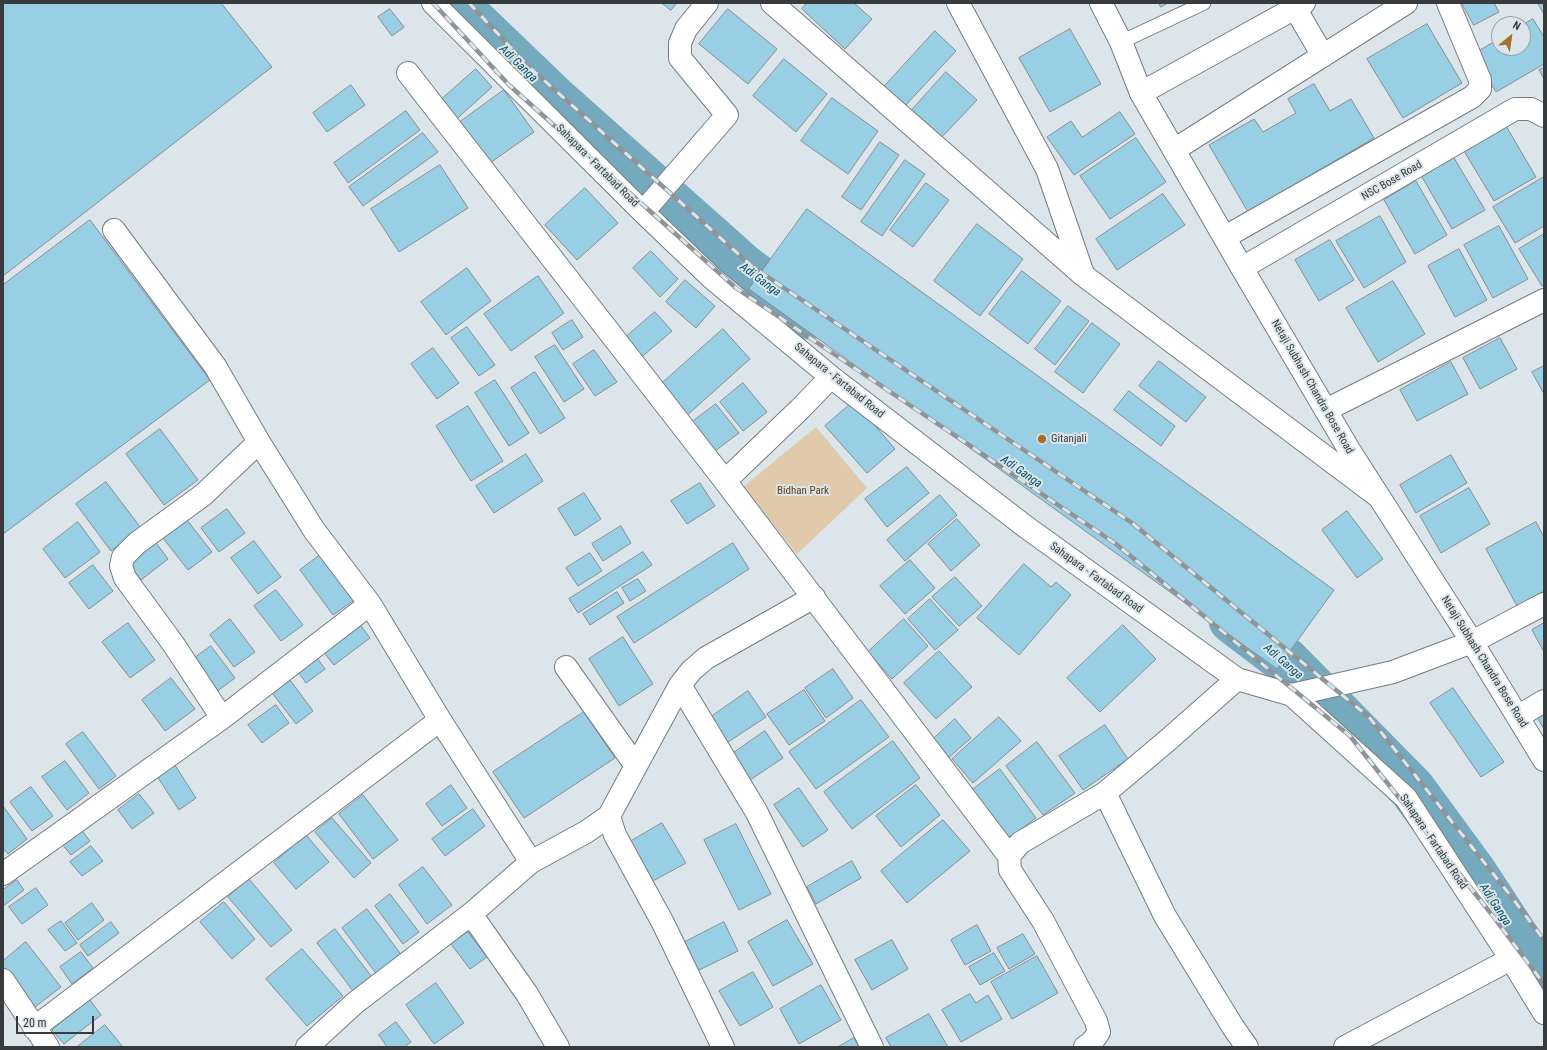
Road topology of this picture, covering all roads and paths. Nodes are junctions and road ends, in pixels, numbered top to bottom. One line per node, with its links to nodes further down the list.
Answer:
1 (433, 3): 16 (street, Sahapara - Fartabad Road)
2 (707, 3): 16 (street)
3 (772, 3): 20 (street)
4 (958, 3): 20 (street)
5 (1101, 3): 10 (street, Netaji Subhash Chandra Bose Road)
6 (1204, 3): 10 (lane)
7 (1406, 3): 11 (street)
8 (1448, 3): 18 (street)
9 (1299, 5): 11 (street); 13 (street)
10 (1122, 42): 13 (street, Netaji Subhash Chandra Bose Road)
11 (1323, 56): 15 (street)
12 (408, 73): 25 (street)
13 (1141, 94): 15 (street, Netaji Subhash Chandra Bose Road)
14 (1544, 116): 19 (street, NSC Bose Road)
15 (1174, 150): 18 (street, Netaji Subhash Chandra Bose Road)
16 (654, 199): 22 (street, Sahapara - Fartabad Road)
17 (114, 230): 24 (street)
18 (1225, 237): 19 (street, Netaji Subhash Chandra Bose Road)
19 (1242, 268): 23 (street, Netaji Subhash Chandra Bose Road)
20 (1083, 275): 26 (street)
21 (1544, 300): 23 (street)
22 (831, 377): 25 (street); 32 (street, Sahapara - Fartabad Road)
23 (1326, 410): 26 (street, Netaji Subhash Chandra Bose Road)
24 (259, 442): 28 (street); 37 (street)
25 (725, 480): 27 (street)
26 (1379, 498): 30 (street, Netaji Subhash Chandra Bose Road)
27 (814, 597): 33 (street); 43 (street)
28 (370, 604): 37 (street); 38 (street)
29 (1544, 604): 30 (street)
30 (1472, 642): 34 (street); 36 (street, Netaji Subhash Chandra Bose Road)
31 (566, 667): 40 (street)
32 (1237, 679): 34 (street, Sahapara - Fartabad Road); 41 (street)
33 (680, 684): 40 (street); 56 (street)
34 (1296, 695): 47 (street, Sahapara - Fartabad Road)
35 (1544, 702): 36 (street)
36 (1519, 716): 39 (street, Netaji Subhash Chandra Bose Road)
37 (222, 718): 45 (street)
38 (440, 720): 44 (street); 50 (street)
39 (1544, 760)
40 (636, 766): 42 (street)
41 (1105, 792): 43 (street); 58 (street)
42 (609, 816): 44 (street); 55 (street)
43 (1009, 856): 51 (street)
44 (531, 862): 46 (street)
45 (3, 874)
46 (471, 914): 53 (street); 54 (street)
47 (1511, 959): 49 (street, Sahapara - Fartabad Road); 59 (street)
48 (3, 980): 50 (street)
49 (1544, 1013)
50 (34, 1028): 52 (street)
51 (1104, 1039): 57 (street)
52 (48, 1047)
53 (307, 1047)
54 (558, 1047)
55 (723, 1047)
56 (872, 1047)
57 (1084, 1047)
58 (1247, 1047)
59 (1345, 1047)

